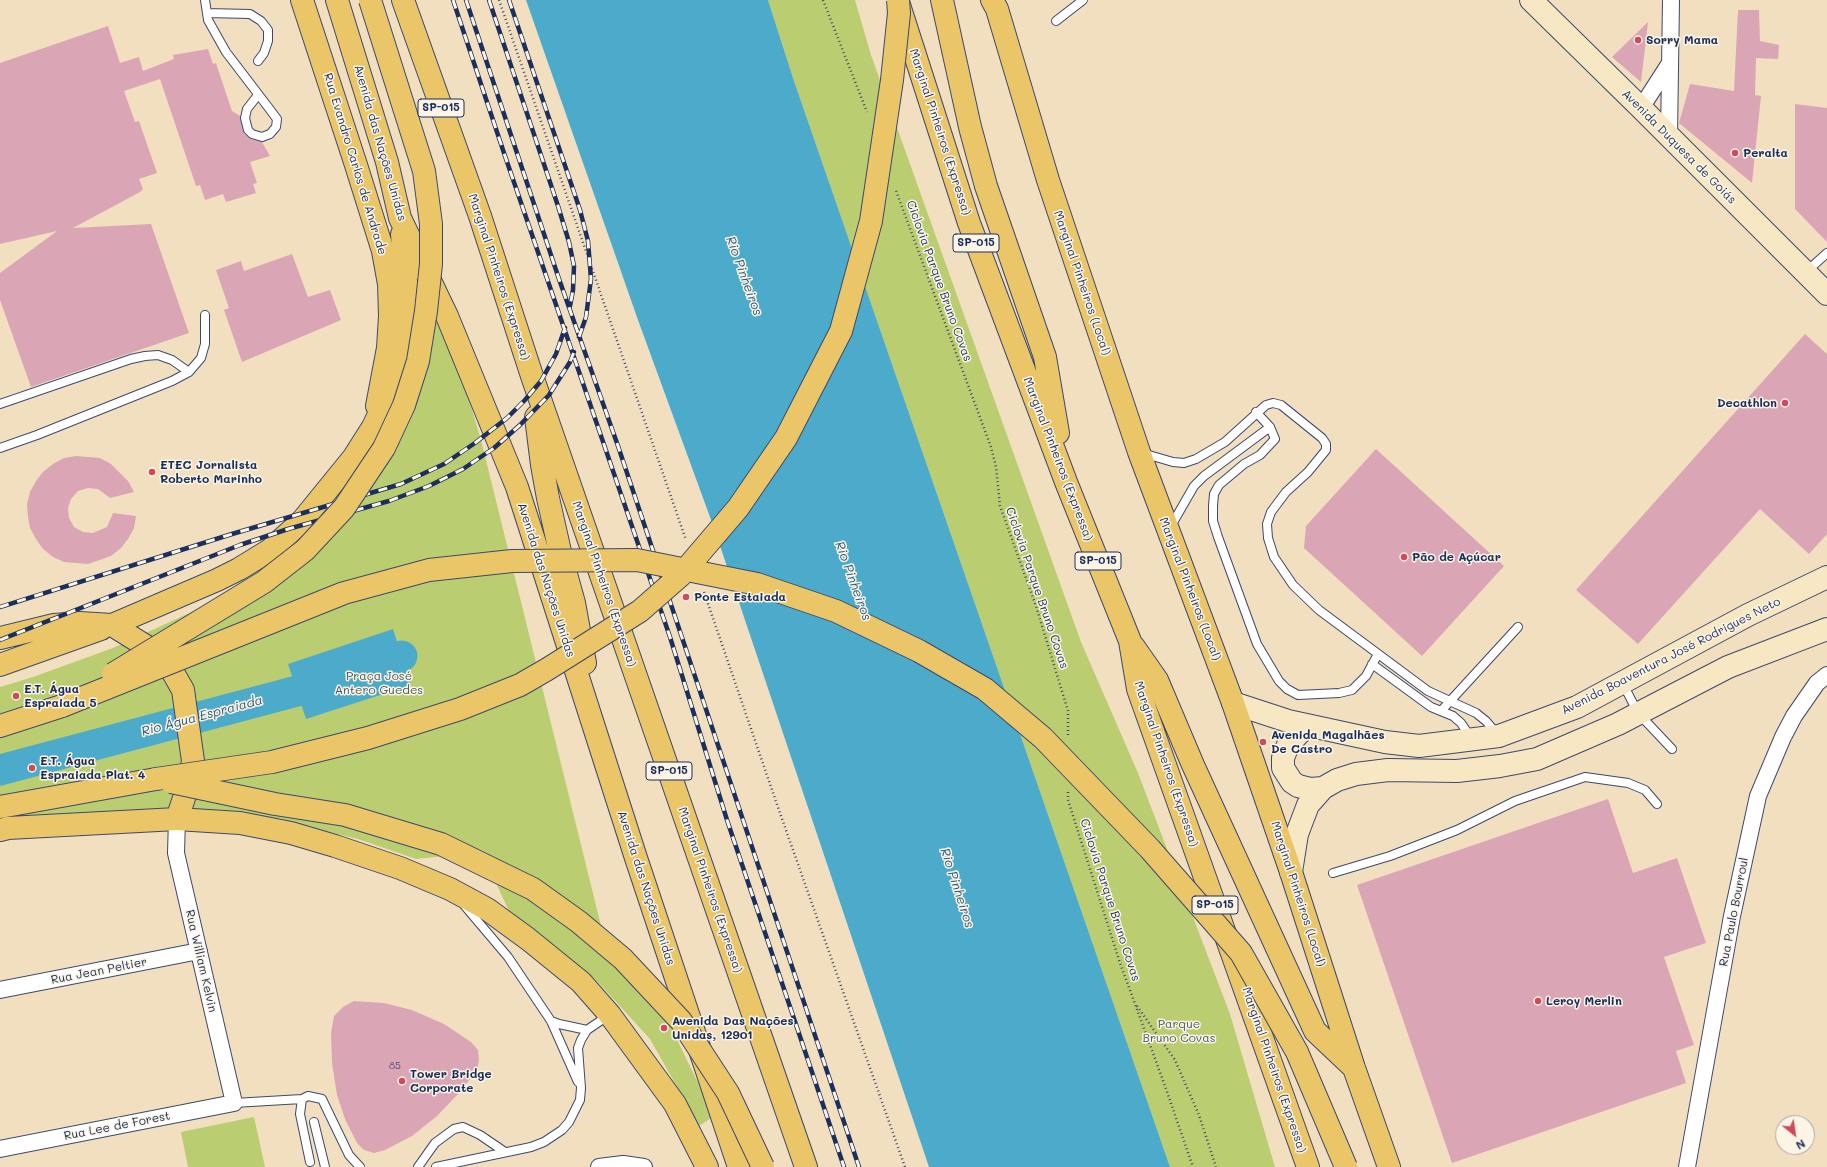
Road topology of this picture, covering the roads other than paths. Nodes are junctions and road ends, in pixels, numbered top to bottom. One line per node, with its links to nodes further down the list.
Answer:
1 (205, 0): 12 (lane)
2 (302, 0): 28 (main road, Rua Evandro Carlos de Andrade)
3 (336, 0): 19 (main road, Avenida das Nações Unidas)
4 (370, 0): 47 (main road, bridge)
5 (403, 0): 25 (main road, Marginal Pinheiros (Expressa) / SP-015)
6 (898, 0): 32 (main road, Marginal Pinheiros (Expressa) / SP-015); 56 (main road, bridge)
7 (942, 0): 32 (main road)
8 (1083, 0): 13 (lane)
9 (1531, 0): 17 (street, Avenida Duquesa de Goiás)
10 (1671, 0): 15 (street)
11 (995, 3): 31 (main road, Marginal Pinheiros (Local))
12 (207, 12): 14 (lane); 16 (lane)
13 (1056, 21)
14 (258, 61)
15 (1670, 64): 17 (street); 18 (street)
16 (258, 95): 16 (lane)
17 (1641, 108): 18 (street, Avenida Duquesa de Goiás)
18 (1669, 137): 21 (street, Avenida Duquesa de Goiás)
19 (400, 218): 28 (main road); 55 (main road, Avenida das Nações Unidas)
20 (1827, 253): 21 (lane)
21 (1805, 273): 22 (street, Avenida Duquesa de Goiás)
22 (1827, 294)
23 (206, 315): 24 (lane)
24 (189, 372): 26 (lane); 30 (lane)
25 (532, 376): 55 (main road); 87 (main road, Marginal Pinheiros (Expressa) / SP-015)
26 (0, 404)
27 (1256, 412): 29 (lane); 31 (lane); 40 (lane)
28 (373, 427): 35 (main road)
29 (1270, 427): 33 (lane); 41 (lane)
30 (0, 448)
31 (1139, 452): 33 (main road, Marginal Pinheiros (Local))
32 (1066, 482): 39 (main road, Marginal Pinheiros (Expressa) / SP-015)
33 (1168, 530): 46 (main road, Marginal Pinheiros (Local))
34 (1827, 577): 44 (street, Avenida Boaventura José Rodrigues Neto)
35 (112, 625): 38 (main road); 42 (main road); 60 (main road)
36 (1518, 627): 45 (lane)
37 (1827, 629): 49 (street)
38 (0, 638)
39 (1130, 641): 70 (main road); 88 (main road, Marginal Pinheiros (Expressa) / SP-015)
40 (1378, 654): 41 (lane); 45 (lane)
41 (1372, 664): 48 (lane)
42 (0, 665)
43 (1827, 675): 91 (street, Rua Paulo Bourroul)
44 (1623, 683): 49 (lane); 52 (street, Avenida Boaventura José Rodrigues Neto)
45 (1450, 701): 48 (lane); 52 (lane)
46 (1233, 703): 50 (street, Avenida Boaventura José Rodrigues Neto); 62 (main road, Marginal Pinheiros (Local))
47 (62, 706): 51 (main road); 89 (main road, bridge)
48 (1441, 711): 53 (lane)
49 (1638, 713): 54 (lane); 57 (street)
50 (1307, 725): 53 (street, Avenida Boaventura José Rodrigues Neto); 57 (street)
51 (0, 726)
52 (1499, 736): 53 (street, Avenida Boaventura José Rodrigues Neto)
53 (1472, 740)
54 (1672, 750)
55 (604, 758): 85 (main road, Avenida das Nações Unidas)
56 (156, 778): 59 (main road); 86 (main road, bridge)
57 (1323, 788): 62 (street)
58 (1658, 804): 63 (lane)
59 (0, 807)
60 (177, 819): 61 (main road); 64 (main road); 65 (street, Rua William Kelvin)
61 (3, 830)
62 (1291, 872): 70 (main road, Marginal Pinheiros (Local))
63 (1333, 873)
64 (450, 889): 67 (main road); 68 (lane)
65 (198, 951): 66 (street, Rua Jean Peltier); 73 (street, Rua William Kelvin)
66 (0, 990)
67 (610, 1015): 69 (lane); 78 (main road)
68 (551, 1021): 69 (lane); 71 (lane)
69 (587, 1030): 71 (lane)
70 (1354, 1068): 90 (main road, Marginal Pinheiros (Local))
71 (581, 1088): 76 (lane)
72 (302, 1099): 73 (lane); 77 (lane); 80 (lane)
73 (234, 1103): 75 (street, Rua Lee de Forest)
74 (314, 1122): 79 (lane)
75 (0, 1149)
76 (505, 1152): 81 (lane); 82 (lane)
77 (310, 1162)
78 (702, 1163)
79 (325, 1167)
80 (360, 1167)
81 (418, 1167)
82 (436, 1167)
83 (599, 1167): 84 (street)
84 (644, 1167)
85 (739, 1167)
86 (763, 1167)
87 (806, 1167)
88 (1308, 1167)
89 (1346, 1167)
90 (1389, 1167)
91 (1687, 1167)

